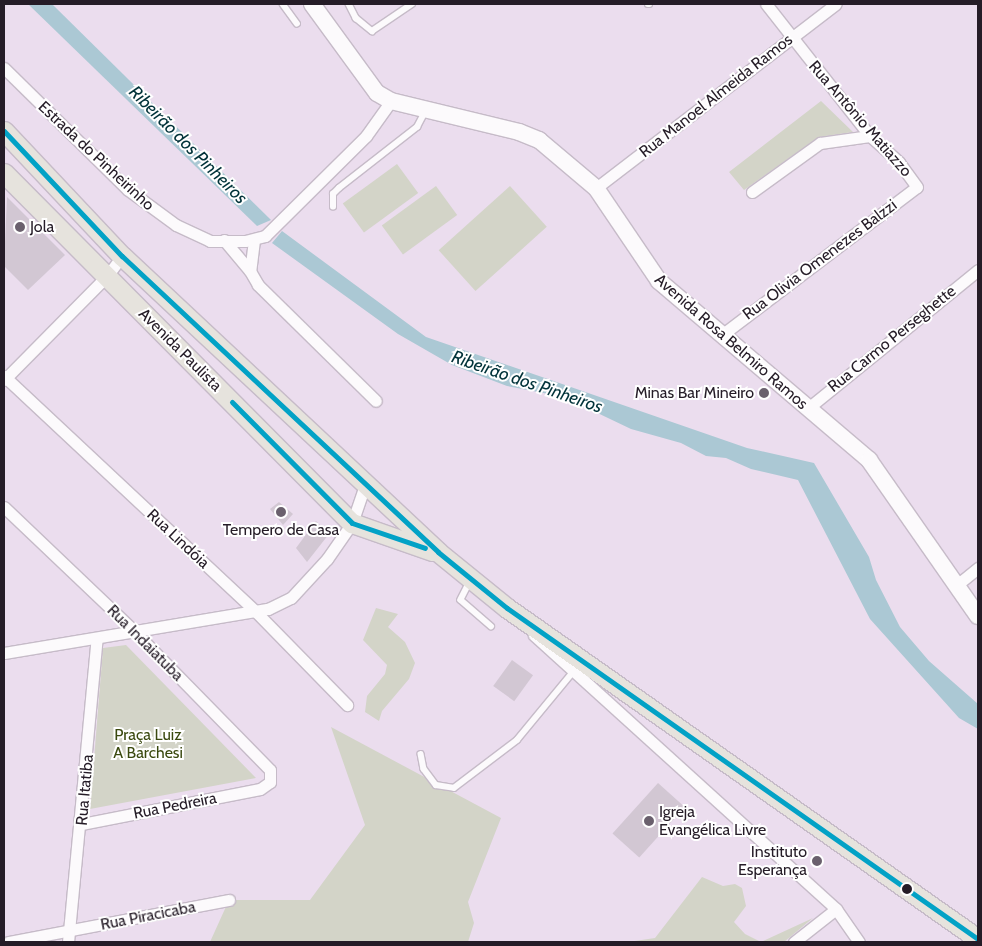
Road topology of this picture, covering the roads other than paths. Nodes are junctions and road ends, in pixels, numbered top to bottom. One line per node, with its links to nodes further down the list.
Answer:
1 (283, 4): 7 (lane)
2 (349, 4): 3 (lane)
3 (412, 4)
4 (766, 4): 8 (street, Rua Antônio Matiazzo)
5 (836, 4): 8 (street, Rua Manoel Almeida Ramos)
6 (315, 6): 10 (main road, Avenida Rosa Belmiro Ramos)
7 (297, 22)
8 (791, 38): 13 (street, Rua Antônio Matiazzo); 16 (street, Rua Manoel Almeida Ramos)
9 (4, 68): 20 (street, Estrada do Pinheirinho)
10 (391, 101): 11 (main road, Avenida Rosa Belmiro Ramos); 19 (street)
11 (426, 107): 16 (main road, Avenida Rosa Belmiro Ramos); 18 (lane)
12 (4, 130): 21 (main road, Avenida Paulista)
13 (870, 136): 15 (street, Rua Antônio Matiazzo); 17 (street)
14 (4, 173): 24 (main road, Avenida Paulista)
15 (917, 187): 25 (street, Rua Olivia Omenezes Balzzi)
16 (596, 188): 25 (main road, Avenida Rosa Belmiro Ramos)
17 (752, 192)
18 (334, 207)
19 (259, 238): 20 (street, Estrada do Pinheirinho); 23 (street)
20 (224, 240): 23 (street)
21 (122, 256): 24 (street); 29 (main road, Avenida Paulista)
22 (978, 270): 28 (street, Rua Carmo Perseghette)
23 (250, 271): 27 (street)
24 (107, 276): 26 (street); 31 (main road, Avenida Paulista)
25 (723, 334): 28 (main road, Avenida Rosa Belmiro Ramos)
26 (4, 378): 37 (street, Rua Lindóia)
27 (376, 401)
28 (807, 409): 35 (main road, Avenida Rosa Belmiro Ramos)
29 (365, 485): 31 (street); 32 (main road, Avenida Paulista)
30 (4, 507): 40 (street, Rua Indaiatuba)
31 (352, 523): 32 (main road, Avenida Paulista); 37 (street)
32 (438, 552): 34 (main road)
33 (978, 568): 35 (street)
34 (472, 578): 36 (main road); 39 (lane)
35 (958, 584): 38 (main road, Avenida Rosa Belmiro Ramos)
36 (507, 608): 43 (street); 51 (main road)
37 (257, 613): 40 (street); 44 (street, Rua Lindóia)
38 (978, 616)
39 (491, 626)
40 (134, 631): 41 (street); 46 (street, Rua Indaiatuba)
41 (97, 638): 42 (street); 47 (street, Rua Itatiba)
42 (4, 653)
43 (573, 672): 45 (lane); 49 (street)
44 (347, 705)
45 (421, 754)
46 (267, 786): 47 (street, Rua Pedreira)
47 (82, 824): 50 (street, Rua Itatiba)
48 (229, 900): 50 (street, Rua Piracicaba)
49 (836, 909): 53 (street); 54 (street)
50 (69, 936): 52 (street, Rua Piracicaba)
51 (978, 939)
52 (8, 942)
53 (794, 942)
54 (859, 942)

